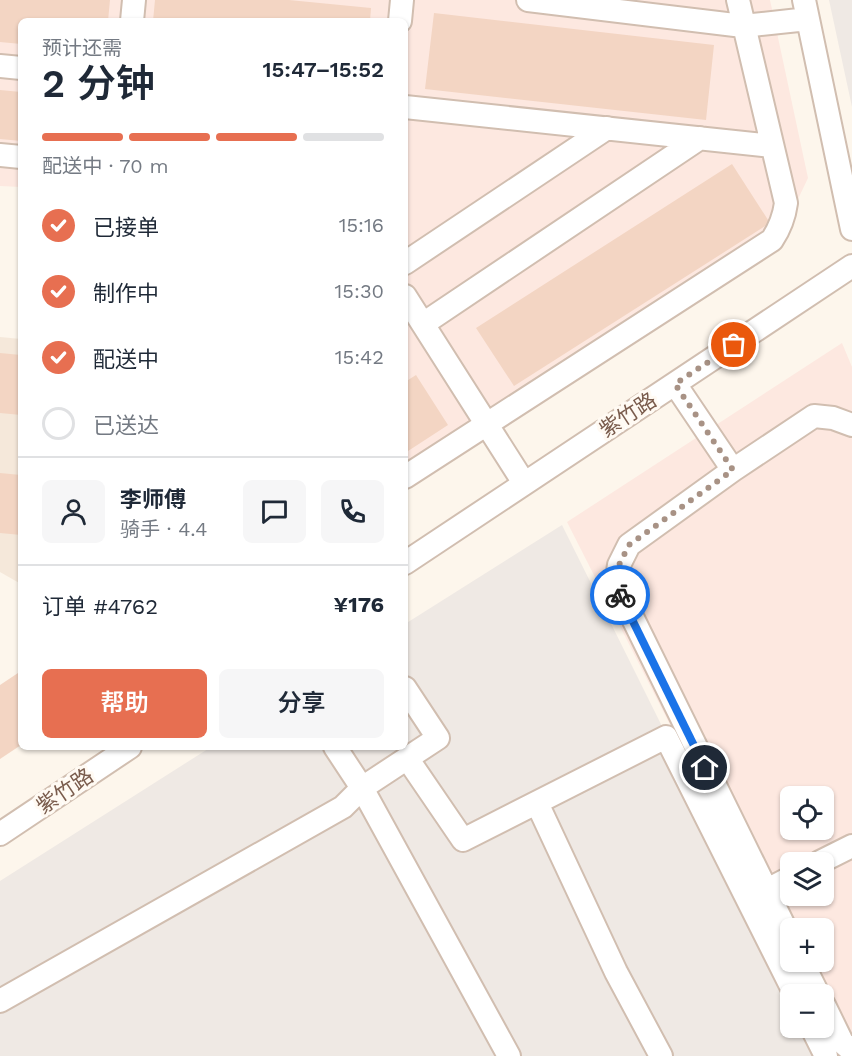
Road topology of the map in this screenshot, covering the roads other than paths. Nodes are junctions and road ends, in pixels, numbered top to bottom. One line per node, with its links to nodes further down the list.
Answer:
1 (134, 0): 6 (street)
2 (402, 0): 7 (street)
3 (528, 0): 8 (street)
4 (738, 0): 8 (street)
5 (806, 10): 8 (street); 17 (street)
6 (132, 18)
7 (400, 18)
8 (743, 26): 14 (street)
9 (0, 66): 10 (street)
10 (18, 68)
11 (408, 106): 12 (street)
12 (607, 128): 13 (street); 18 (street)
13 (700, 138): 14 (street); 21 (street)
14 (772, 146): 23 (street)
15 (0, 155): 16 (street)
16 (18, 157)
17 (852, 229)
18 (408, 261)
19 (852, 266): 22 (street, 紫竹路)
20 (408, 301): 21 (street)
21 (423, 324): 23 (street)
22 (675, 384): 25 (street); 27 (street, 紫竹路)
23 (488, 424): 26 (street); 27 (street)
24 (852, 425): 25 (street)
25 (733, 470): 39 (street)
26 (408, 475)
27 (524, 483): 28 (street, 紫竹路)
28 (408, 561)
29 (408, 693): 32 (street)
30 (126, 750): 35 (street, 紫竹路)
31 (337, 750): 33 (street)
32 (407, 758): 33 (street); 34 (street)
33 (362, 788): 42 (street); 43 (street); 47 (street)
34 (537, 803): 41 (street); 48 (street)
35 (0, 834)
36 (852, 846): 37 (street)
37 (834, 855)
38 (780, 883): 39 (street)
39 (767, 890): 40 (street)
40 (780, 918)
41 (790, 984)
42 (0, 985)
43 (0, 1001)
44 (834, 1026): 46 (street)
45 (817, 1038): 49 (street)
46 (852, 1051)
47 (509, 1056)
48 (661, 1056)
49 (826, 1056)

